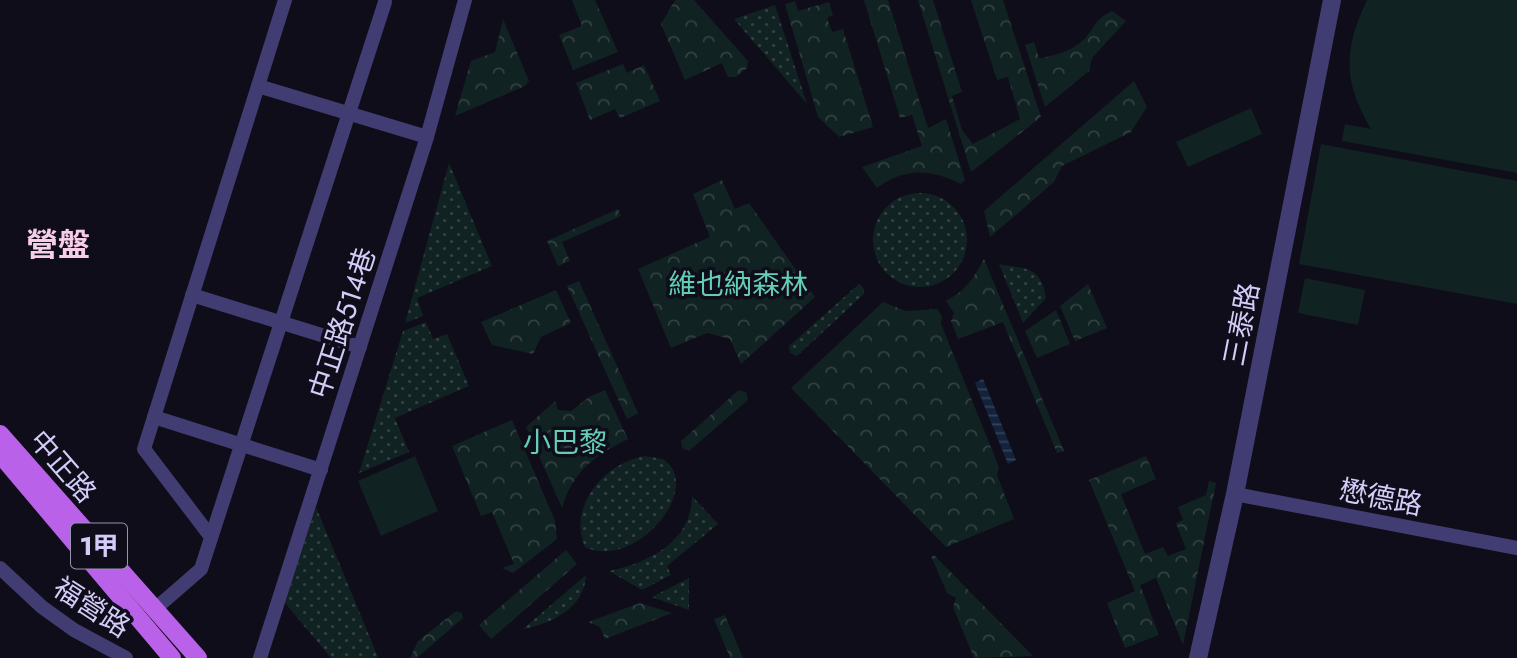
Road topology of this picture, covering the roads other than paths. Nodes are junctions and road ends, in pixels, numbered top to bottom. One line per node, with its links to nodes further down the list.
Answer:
1 (285, 0): 5 (street)
2 (465, 0): 7 (street, 中正路514巷)
3 (1332, 0): 16 (street, 三泰路)
4 (385, 2): 6 (street)
5 (258, 86): 6 (street); 8 (street)
6 (348, 113): 7 (street); 9 (street)
7 (427, 138): 10 (street, 中正路514巷)
8 (192, 295): 9 (street); 11 (street)
9 (280, 323): 10 (street); 13 (street)
10 (360, 347): 15 (street, 中正路514巷)
11 (153, 417): 13 (street); 17 (street)
12 (0, 434): 20 (main road, 中正路 / 1甲)
13 (241, 445): 15 (street); 17 (street)
14 (0, 454): 22 (main road, 中正路 / 1甲)
15 (321, 470): 24 (street, 中正路514巷)
16 (1235, 494): 18 (street, 懋德路); 25 (street, 三泰路)
17 (211, 537): 20 (street)
18 (1517, 548)
19 (0, 568): 21 (street, 福營路)
20 (155, 609): 23 (main road, 中正路 / 1甲)
21 (126, 658)
22 (172, 658)
23 (198, 658)
24 (260, 658)
25 (1198, 658)

